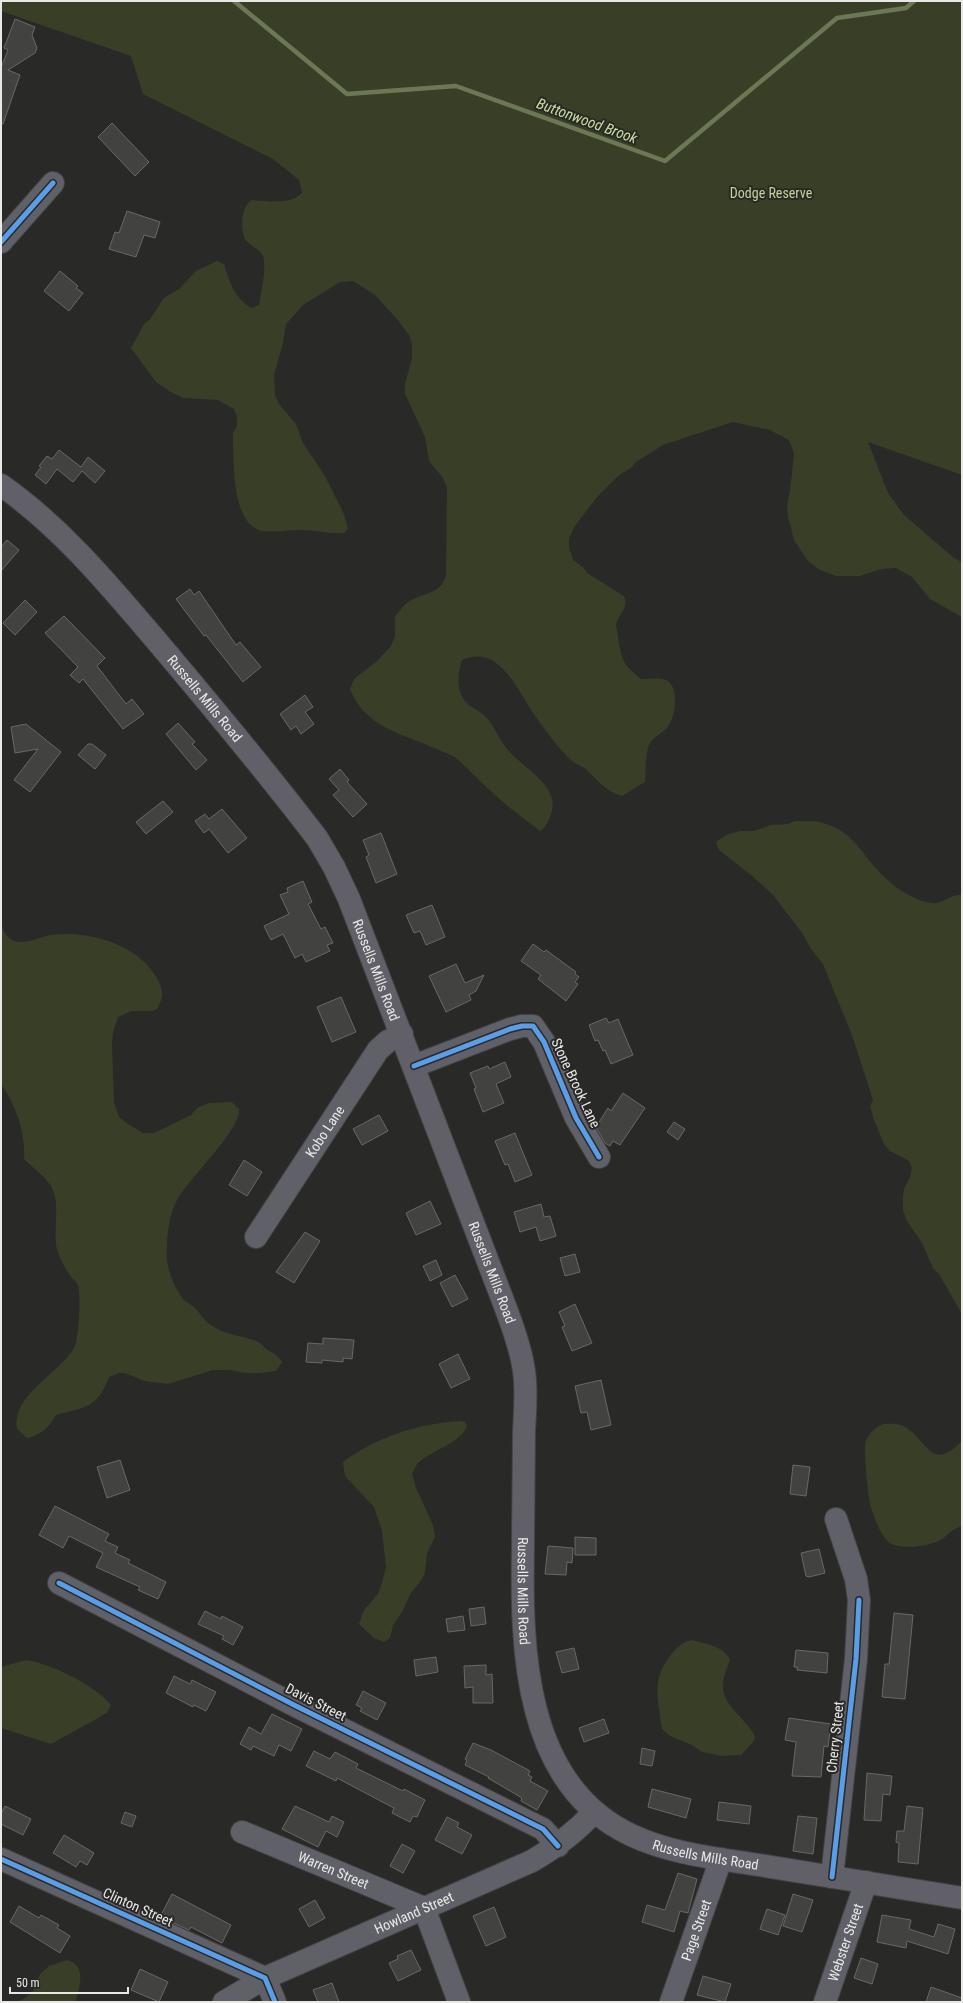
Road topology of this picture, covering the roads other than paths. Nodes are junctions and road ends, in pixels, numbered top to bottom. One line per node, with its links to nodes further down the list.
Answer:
1 (53, 183): 2 (street)
2 (1, 242)
3 (1, 485): 4 (main road, Russells Mills Road)
4 (402, 1034): 5 (main road, Russells Mills Road); 7 (street, Kobo Lane)
5 (414, 1066): 6 (street, Stone Brook Lane); 10 (main road, Russells Mills Road)
6 (599, 1156)
7 (256, 1237)
8 (836, 1519): 15 (street, Cherry Street)
9 (59, 1583): 12 (street, Davis Street)
10 (594, 1812): 12 (street, Howland Street); 14 (main road, Russells Mills Road)
11 (242, 1832): 18 (street, Warren Street)
12 (558, 1846): 18 (street, Howland Street)
13 (1, 1859): 19 (street, Clinton Street)
14 (721, 1859): 15 (main road, Russells Mills Road); 23 (street, Page Street)
15 (832, 1877): 16 (main road, Russells Mills Road)
16 (866, 1882): 17 (main road, Russells Mills Road); 24 (street, Webster Street)
17 (962, 1898)
18 (424, 1908): 19 (street, Howland Street); 22 (street)
19 (265, 1978): 20 (street, Howland Street); 21 (street)
20 (224, 2002)
21 (275, 2002)
22 (459, 2002)
23 (671, 2002)
24 (825, 2002)

